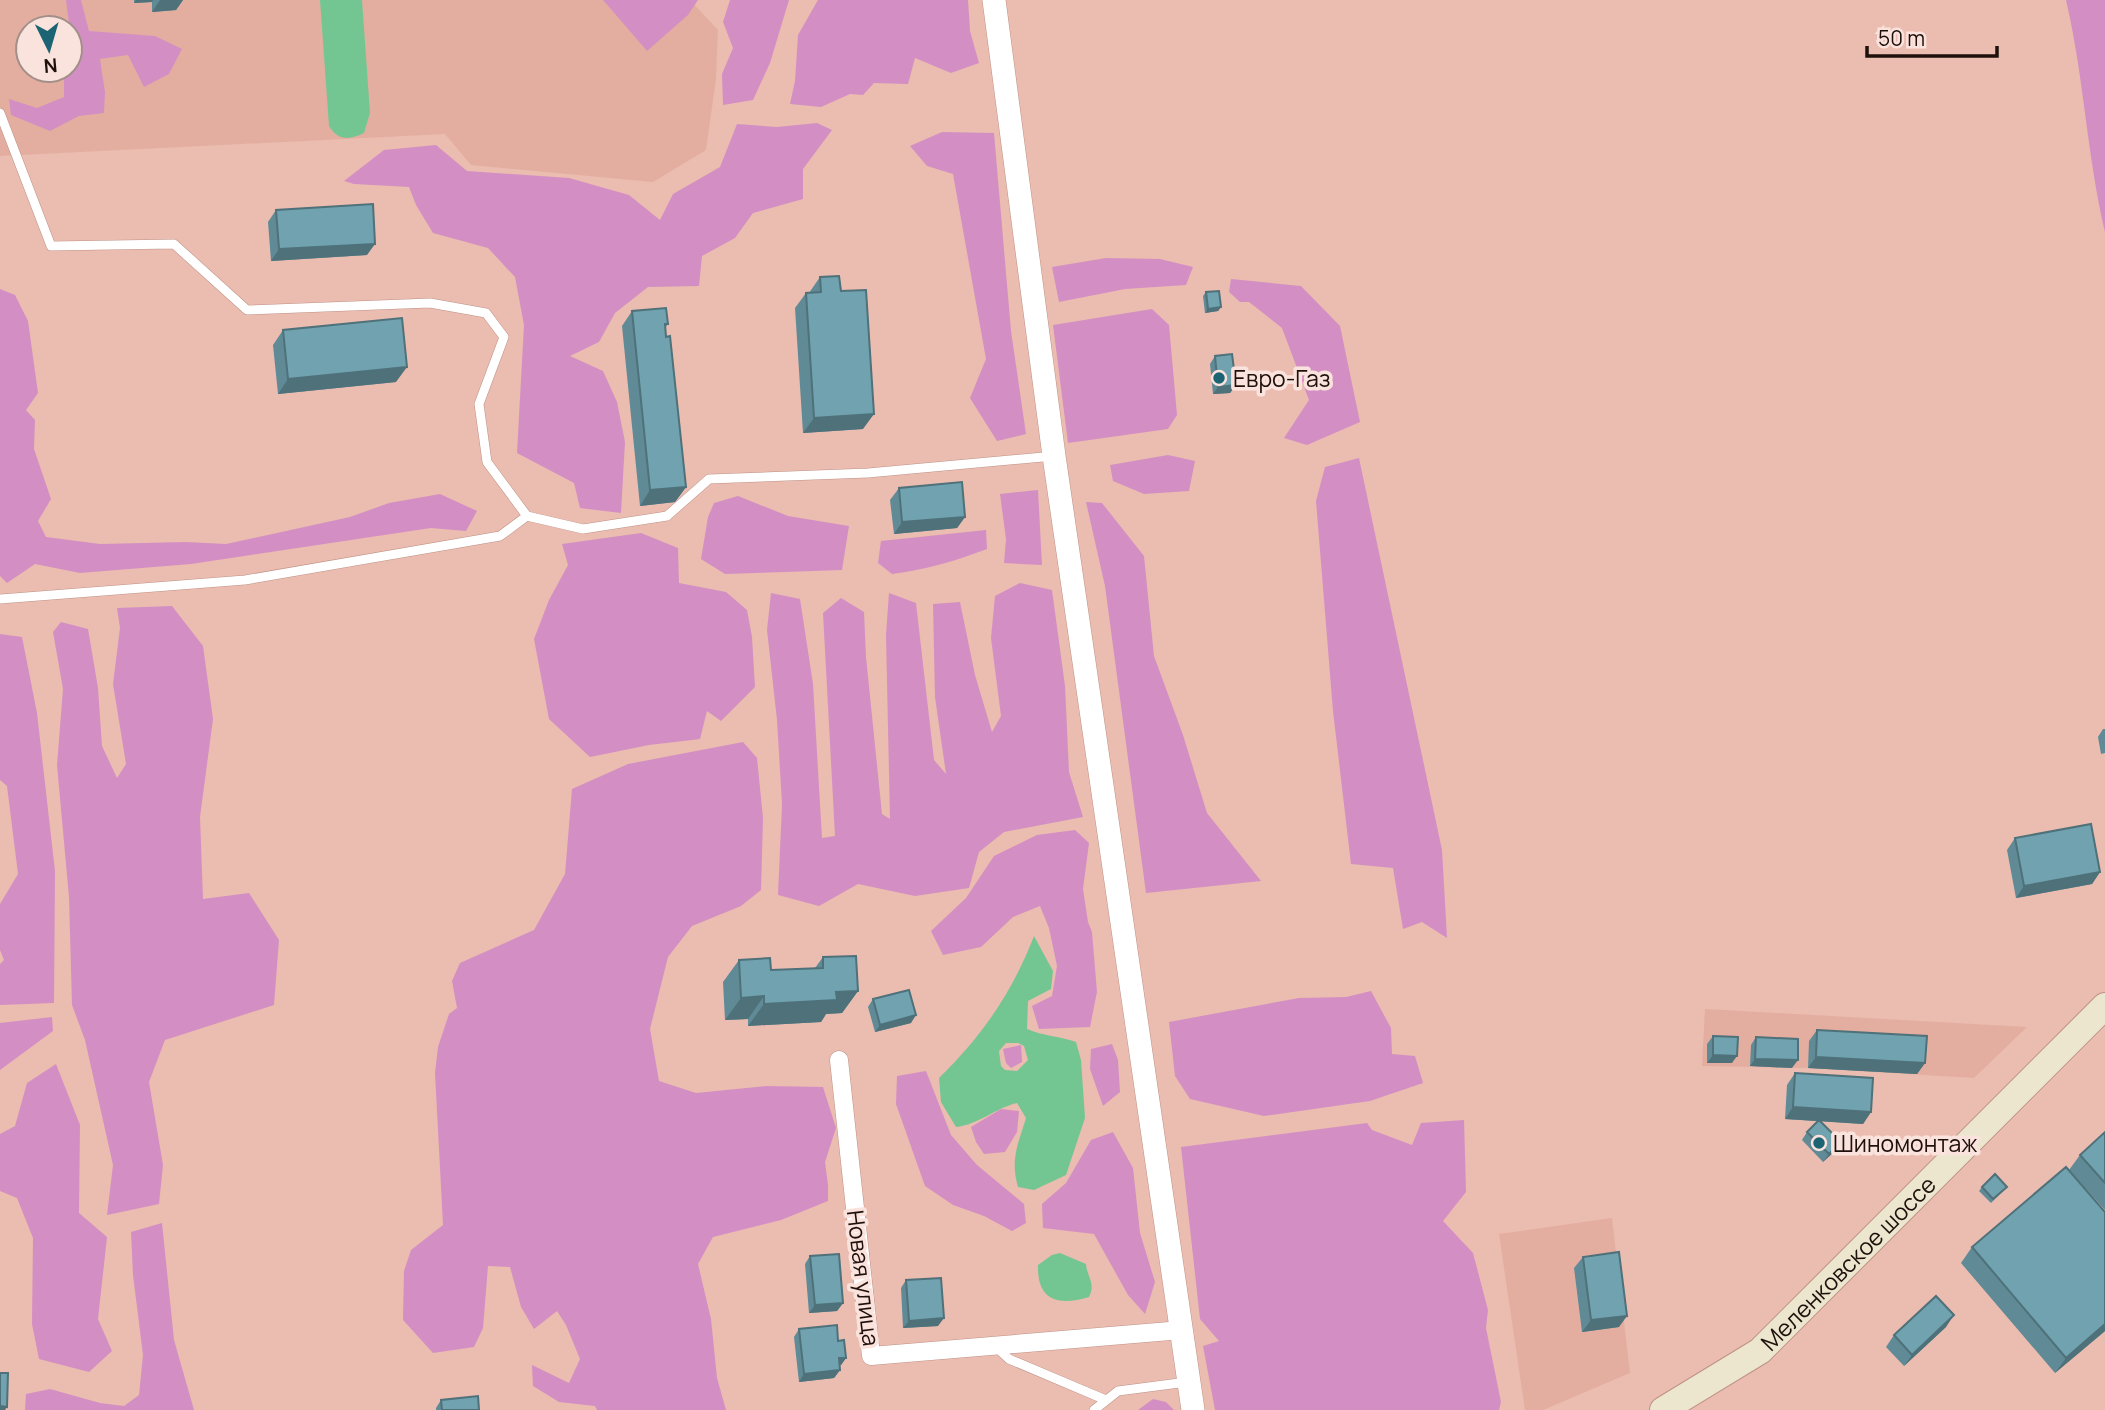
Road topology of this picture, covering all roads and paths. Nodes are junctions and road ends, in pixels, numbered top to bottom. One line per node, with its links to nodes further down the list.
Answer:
1 (994, 0): 3 (street)
2 (0, 113): 4 (lane)
3 (1054, 456): 4 (lane); 8 (street)
4 (527, 516): 5 (lane)
5 (0, 599)
6 (2105, 1006): 14 (main road, Меленковское шоссе)
7 (839, 1059): 9 (street, Новая улица)
8 (1182, 1330): 9 (street, Новая улица); 10 (street)
9 (996, 1348): 11 (lane)
10 (1189, 1381): 11 (lane); 13 (street)
11 (1106, 1401): 12 (lane)
12 (1094, 1410)
13 (1193, 1410)
14 (1663, 1410)

